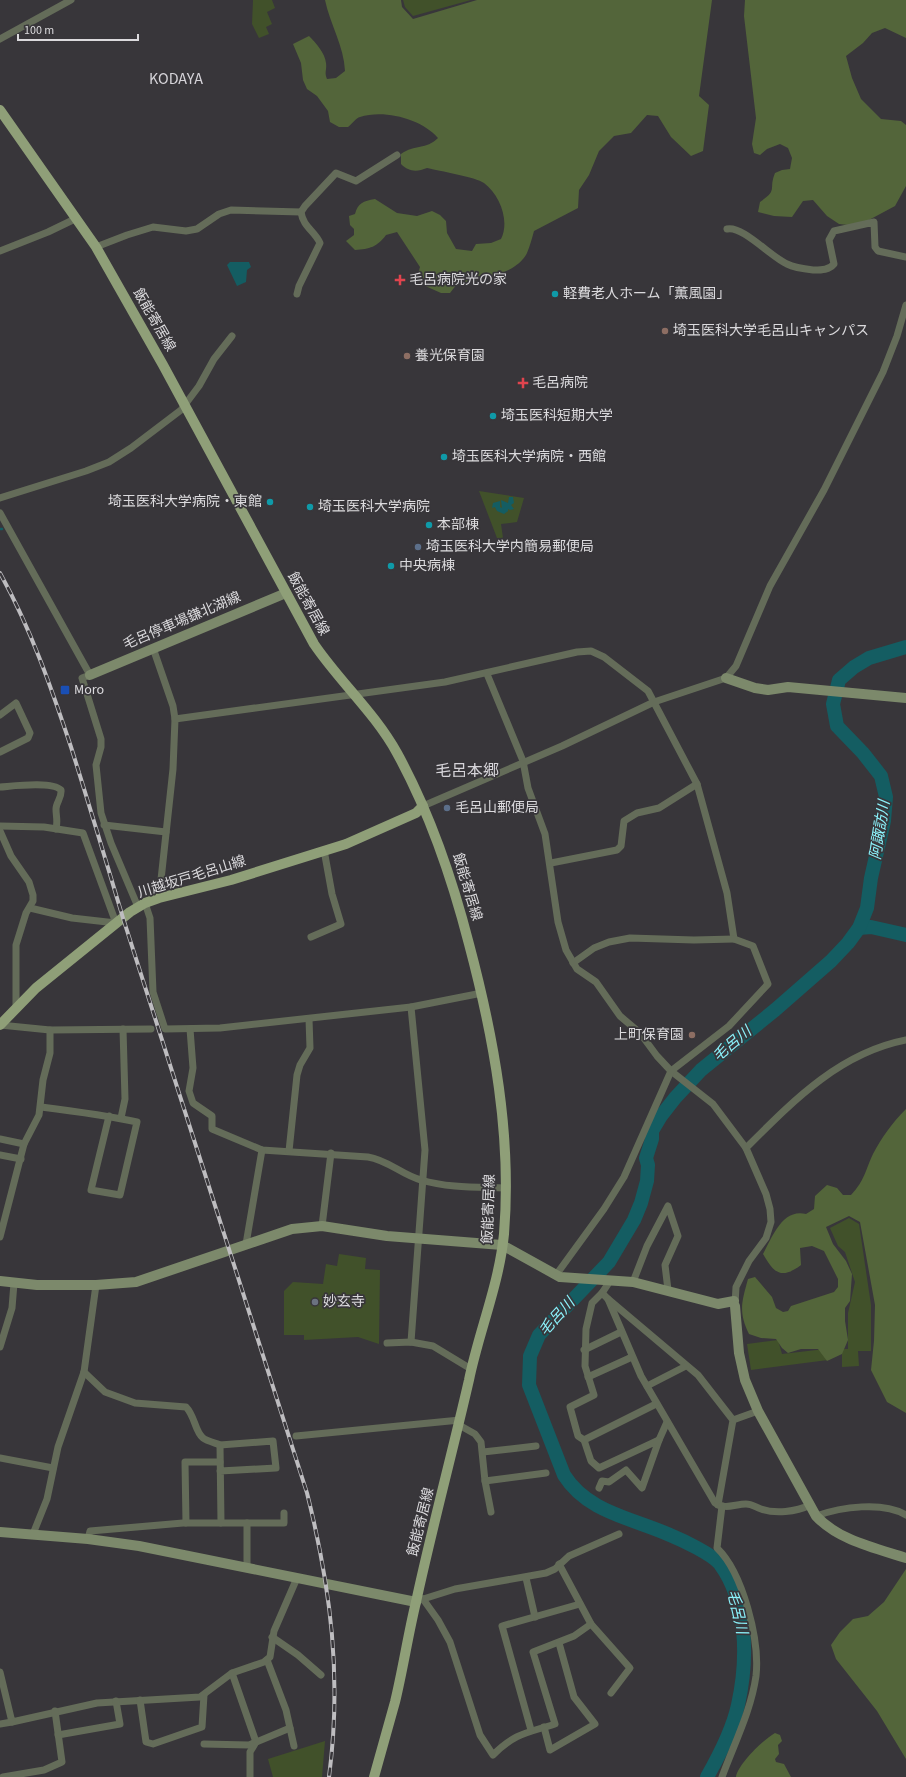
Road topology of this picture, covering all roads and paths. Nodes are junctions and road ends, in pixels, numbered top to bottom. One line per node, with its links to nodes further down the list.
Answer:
1 (71, 0): 2 (street)
2 (0, 39)
3 (0, 110): 6 (main road, 飯能寄居線)
4 (397, 155): 5 (street)
5 (301, 212): 8 (street); 11 (street)
6 (77, 218): 8 (main road, 飯能寄居線); 9 (street)
7 (727, 229): 10 (street)
8 (96, 247): 14 (main road, 飯能寄居線)
9 (1, 249)
10 (906, 257)
11 (297, 294)
12 (906, 306): 21 (street)
13 (232, 336): 14 (street)
14 (185, 405): 15 (street); 17 (main road, 飯能寄居線)
15 (0, 498)
16 (0, 513): 20 (street)
17 (286, 593): 18 (street, 毛呂停車場鎌北湖線); 22 (main road, 飯能寄居線)
18 (153, 648): 20 (street, 毛呂停車場鎌北湖線); 26 (street)
19 (487, 674): 22 (street); 24 (street); 28 (street)
20 (90, 675): 32 (street)
21 (726, 678): 23 (street); 24 (street)
22 (353, 695): 26 (street); 31 (main road, 飯能寄居線)
23 (906, 698)
24 (654, 702): 28 (street); 29 (street)
25 (0, 714): 27 (street)
26 (175, 719): 36 (street)
27 (0, 752)
28 (523, 761): 31 (street); 38 (street)
29 (697, 784): 38 (street); 44 (street)
30 (0, 787): 34 (street)
31 (422, 806): 37 (main road, 川越坂戸毛呂山線); 46 (main road, 飯能寄居線)
32 (104, 824): 36 (street); 40 (street)
33 (0, 826): 34 (street)
34 (56, 829): 42 (street)
35 (0, 831): 41 (street)
36 (166, 832): 39 (street)
37 (324, 850): 39 (main road, 川越坂戸毛呂山線); 43 (street)
38 (551, 863): 45 (street)
39 (158, 898): 40 (main road, 川越坂戸毛呂山線)
40 (142, 905): 42 (main road, 川越坂戸毛呂山線); 53 (street)
41 (30, 908): 42 (street); 47 (street)
42 (116, 923): 47 (main road, 川越坂戸毛呂山線)
43 (311, 937)
44 (734, 939): 45 (street); 56 (street)
45 (573, 963): 56 (street)
46 (482, 993): 48 (street); 69 (main road, 飯能寄居線)
47 (16, 1006): 50 (main road, 川越坂戸毛呂山線)
48 (412, 1007): 49 (street); 68 (street)
49 (309, 1019): 53 (street); 64 (street)
50 (0, 1025): 54 (street)
51 (124, 1029): 52 (street); 54 (street); 59 (street)
52 (151, 1029)
53 (190, 1029): 63 (street)
54 (50, 1030): 57 (street)
55 (906, 1040): 62 (street)
56 (673, 1072): 62 (street); 75 (street)
57 (41, 1107): 58 (street); 61 (street)
58 (109, 1116): 59 (street); 59 (street)
59 (121, 1118)
60 (0, 1139): 61 (street)
61 (24, 1144): 67 (street)
62 (746, 1148): 84 (street)
63 (262, 1150): 64 (street); 73 (street)
64 (289, 1151): 65 (street)
65 (332, 1153): 68 (street); 70 (street)
66 (0, 1155): 67 (street)
67 (21, 1159): 71 (street)
68 (423, 1181): 69 (street); 72 (street)
69 (505, 1188): 74 (main road, 飯能寄居線)
70 (322, 1226): 72 (street); 73 (street)
71 (0, 1237)
72 (419, 1238): 74 (street); 86 (street)
73 (246, 1244): 80 (street)
74 (502, 1245): 75 (street); 92 (main road, 飯能寄居線)
75 (560, 1276): 77 (street)
76 (0, 1281): 79 (street)
77 (606, 1281): 78 (street); 82 (street)
78 (633, 1282): 81 (street); 81 (street)
79 (14, 1283): 80 (street); 88 (street)
80 (96, 1285): 93 (street)
81 (668, 1290): 84 (street)
82 (602, 1293): 83 (street); 89 (street)
83 (608, 1299): 85 (street); 91 (street)
84 (734, 1303): 97 (street)
85 (621, 1332): 89 (street); 90 (street)
86 (411, 1342): 87 (street); 92 (street)
87 (387, 1343)
88 (0, 1347)
89 (584, 1350): 94 (street)
90 (632, 1357): 94 (street); 95 (street)
91 (686, 1366): 95 (street); 98 (street)
92 (471, 1369): 99 (main road, 飯能寄居線)
93 (84, 1372): 104 (street); 109 (street)
94 (588, 1376): 102 (street)
95 (647, 1386): 96 (street)
96 (656, 1404): 100 (street); 102 (street)
97 (758, 1411): 98 (street); 115 (street)
98 (733, 1420): 114 (street)
99 (459, 1422): 101 (street); 106 (street); 132 (main road, 飯能寄居線)
100 (667, 1422): 103 (street); 114 (street)
101 (296, 1436)
102 (584, 1440): 103 (street)
103 (660, 1440): 113 (street)
104 (220, 1445): 108 (street); 110 (street)
105 (536, 1446): 106 (street)
106 (483, 1452): 112 (street)
107 (0, 1458): 109 (street)
108 (220, 1462): 110 (street); 120 (street)
109 (53, 1468): 124 (street)
110 (220, 1471): 121 (street)
111 (546, 1473): 112 (street)
112 (485, 1481): 116 (street)
113 (599, 1488)
114 (720, 1506): 115 (street); 159 (street)
115 (810, 1506): 119 (street)
116 (491, 1512)
117 (284, 1513): 122 (street)
118 (906, 1515): 119 (street)
119 (816, 1516): 127 (street)
120 (186, 1523): 121 (street); 126 (street)
121 (221, 1523): 122 (street)
122 (247, 1523): 129 (street)
123 (0, 1532): 124 (street)
124 (33, 1534): 126 (street)
125 (619, 1534): 128 (street)
126 (88, 1539): 129 (street)
127 (906, 1558)
128 (560, 1564): 131 (street); 133 (street)
129 (247, 1568): 130 (street)
130 (297, 1578): 132 (street); 136 (street)
131 (526, 1578): 132 (street); 134 (street)
132 (420, 1600): 151 (street); 158 (main road, 飯能寄居線)
133 (580, 1604): 134 (street); 135 (street)
134 (535, 1617): 151 (street)
135 (591, 1624): 137 (street); 142 (street)
136 (272, 1637): 138 (street); 141 (street)
137 (559, 1643): 149 (street); 149 (street)
138 (267, 1660): 140 (street); 150 (street)
139 (0, 1672): 147 (street)
140 (232, 1673): 143 (street); 153 (street)
141 (321, 1675)
142 (611, 1693)
143 (204, 1695): 144 (street); 144 (street)
144 (140, 1700): 145 (street)
145 (116, 1701): 146 (street); 152 (street)
146 (55, 1711): 147 (street); 152 (street)
147 (12, 1722): 148 (street)
148 (0, 1724)
149 (544, 1727): 151 (street)
150 (290, 1728): 153 (street); 155 (street)
151 (531, 1730)
152 (58, 1735): 156 (street)
153 (256, 1742): 154 (street); 157 (street)
154 (204, 1744)
155 (294, 1746)
156 (3, 1777)
157 (250, 1777)
158 (374, 1777)
159 (722, 1777)

